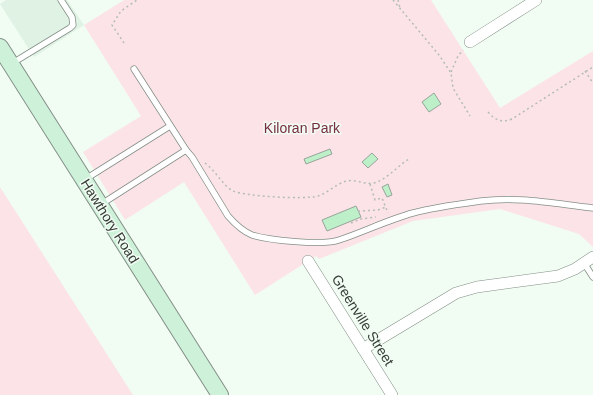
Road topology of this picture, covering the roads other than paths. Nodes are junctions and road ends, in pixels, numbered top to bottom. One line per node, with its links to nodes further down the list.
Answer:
1 (61, 0): 5 (lane)
2 (536, 0): 3 (street)
3 (470, 42)
4 (0, 48): 5 (main road, Hawthory Road)
5 (11, 65): 9 (main road, Hawthory Road)
6 (134, 69): 7 (lane)
7 (170, 126): 8 (lane); 9 (lane)
8 (186, 150): 10 (lane); 11 (lane)
9 (84, 180): 10 (main road, Hawthory Road)
10 (100, 205): 16 (main road, Hawthory Road)
11 (593, 208)
12 (589, 260): 14 (lane); 15 (street)
13 (308, 262): 15 (street, Greenville Street)
14 (593, 277)
15 (363, 349): 17 (street, Greenville Street)
16 (220, 395)
17 (392, 395)

